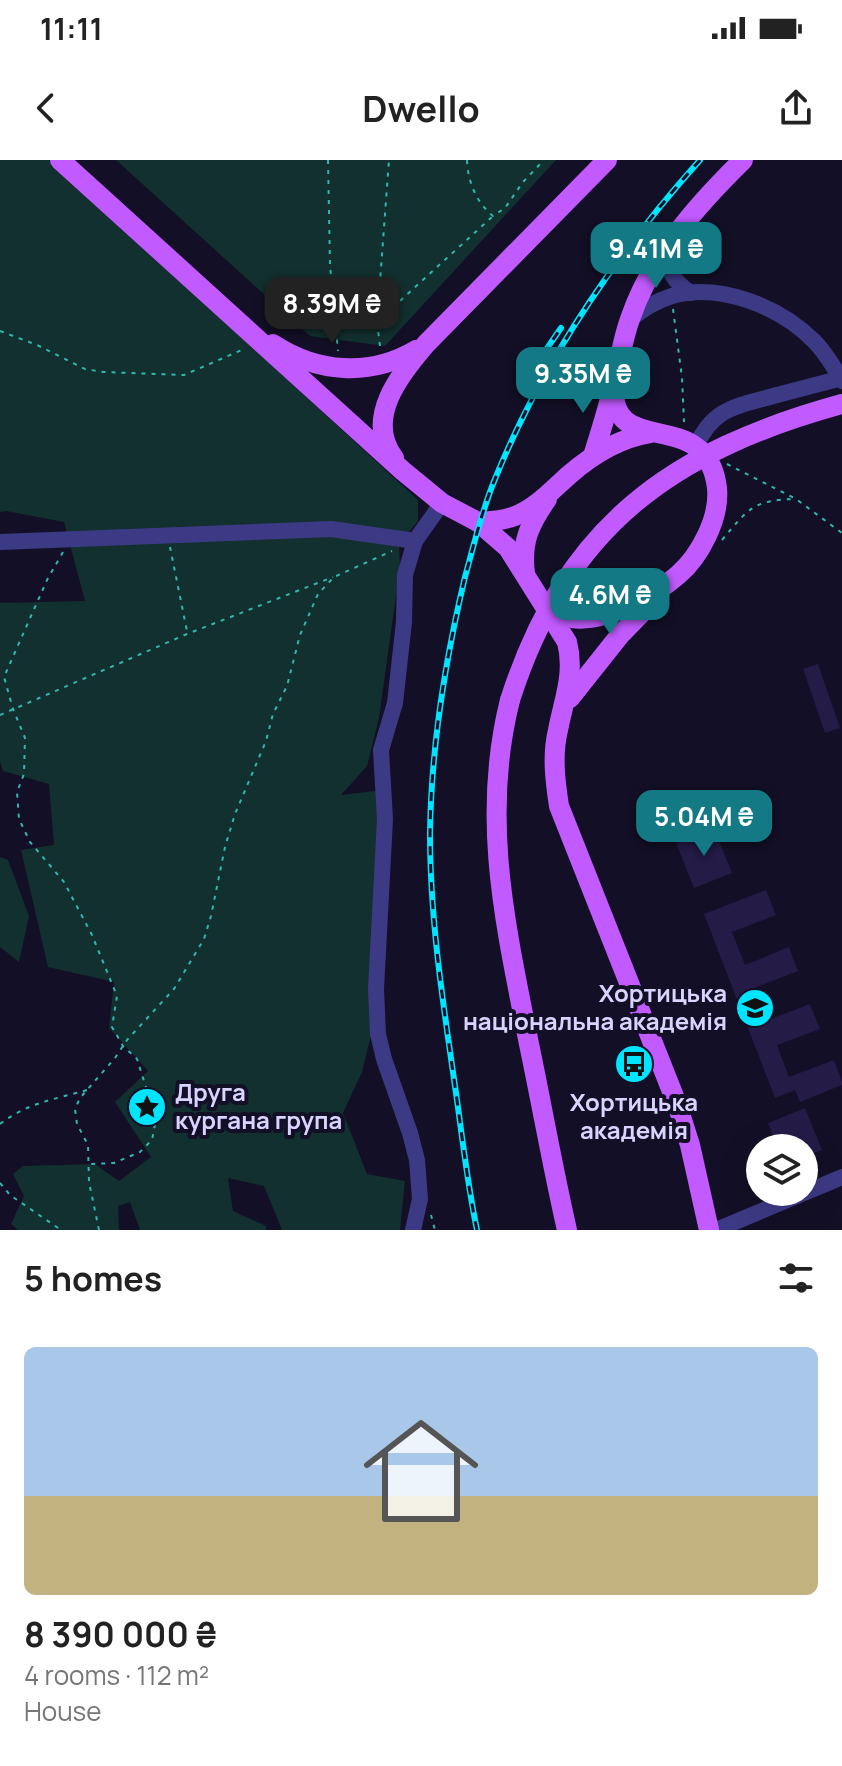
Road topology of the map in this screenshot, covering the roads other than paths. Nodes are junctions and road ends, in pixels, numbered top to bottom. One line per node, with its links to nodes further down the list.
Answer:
1 (60, 160): 7 (main road)
2 (607, 160): 8 (main road)
3 (743, 160): 4 (main road)
4 (663, 253): 5 (street); 6 (main road)
5 (691, 293): 6 (street); 9 (street)
6 (629, 320): 10 (main road)
7 (243, 324): 8 (main road); 15 (main road)
8 (426, 344): 15 (main road)
9 (842, 380): 13 (street, bridge)
10 (614, 385): 12 (main road); 14 (main road)
11 (842, 404): 26 (main road, bridge)
12 (656, 432): 13 (main road); 14 (main road)
13 (692, 443): 22 (main road)
14 (593, 456): 16 (main road)
15 (403, 471): 17 (main road)
16 (553, 490): 18 (main road); 21 (main road)
17 (442, 503): 18 (main road); 19 (street)
18 (478, 522): 21 (main road)
19 (415, 541): 20 (street); 27 (street)
20 (0, 542)
21 (525, 574): 23 (main road)
22 (678, 575): 23 (main road); 24 (main road)
23 (539, 600): 24 (main road)
24 (565, 705): 28 (main road)
25 (842, 1177): 29 (street)
26 (567, 1229)
27 (413, 1230)
28 (709, 1230)
29 (716, 1230)

